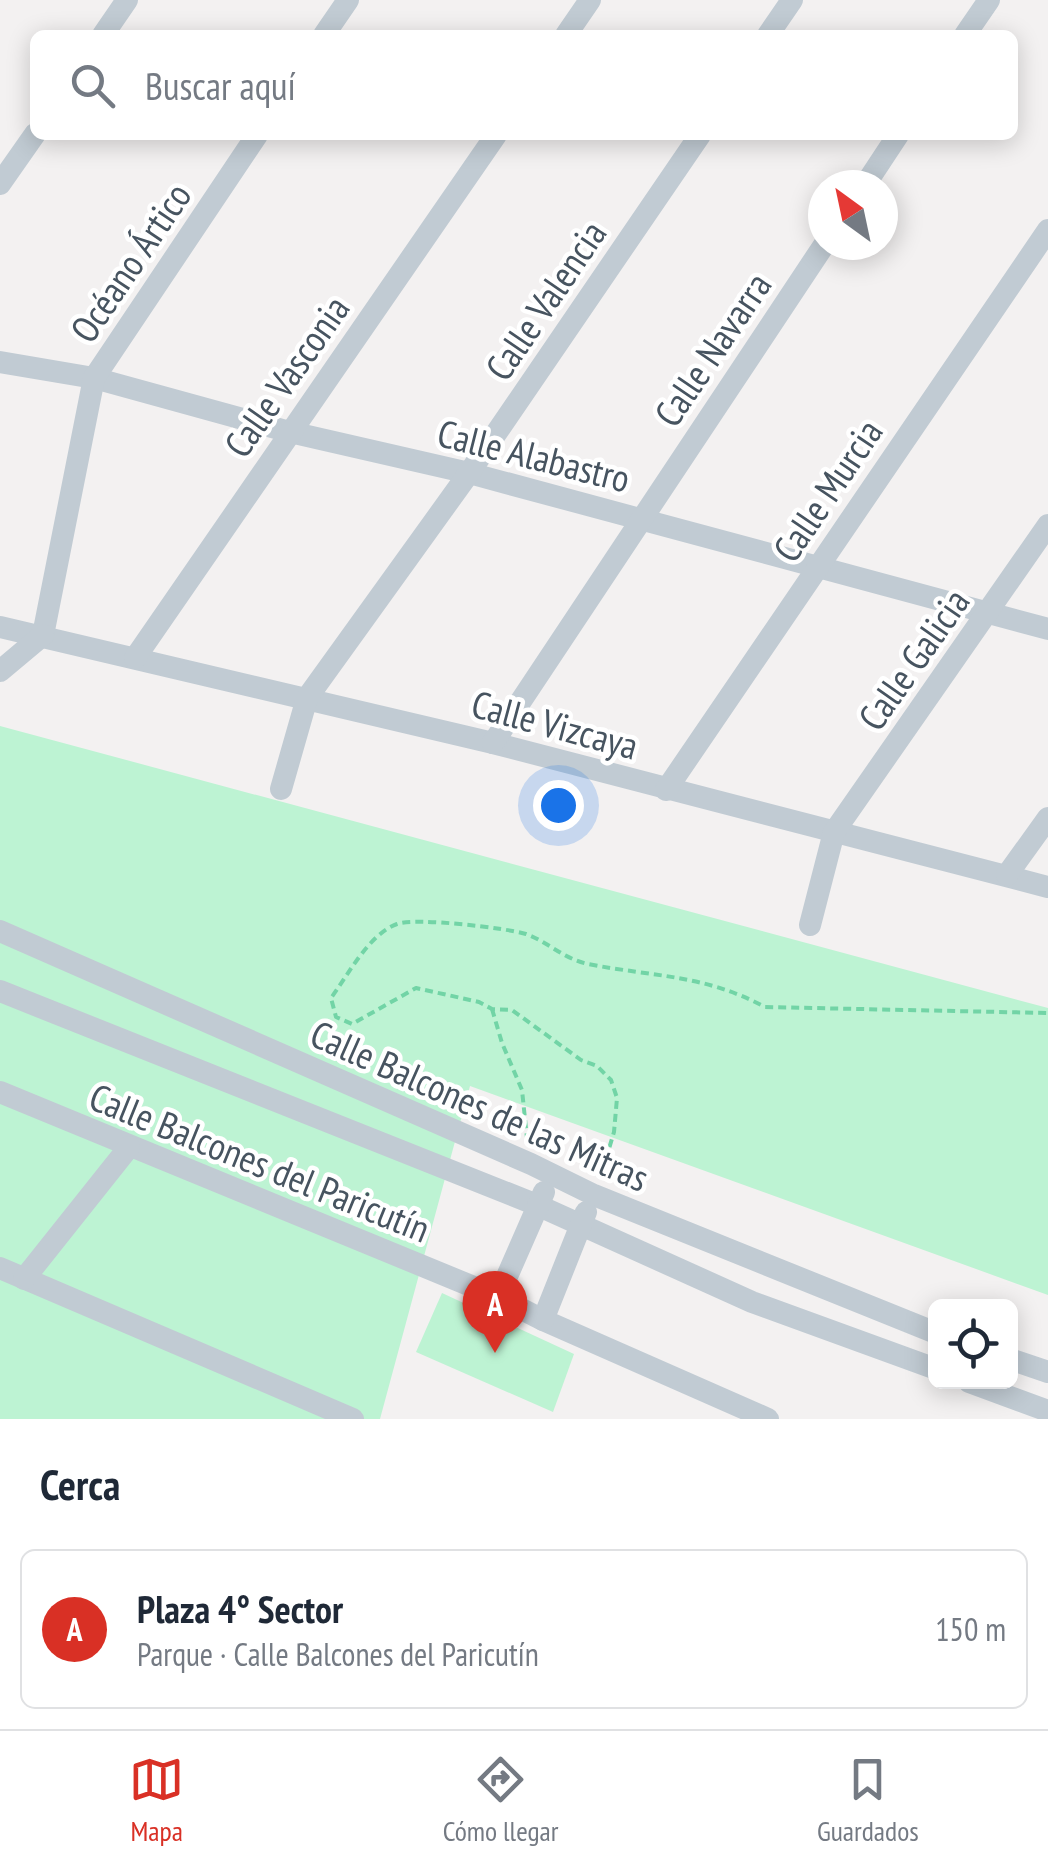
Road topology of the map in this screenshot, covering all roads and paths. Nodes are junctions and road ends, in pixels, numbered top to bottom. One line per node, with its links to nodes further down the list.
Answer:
1 (128, 0): 6 (street)
2 (348, 0): 7 (street)
3 (590, 0): 8 (street)
4 (792, 0): 9 (street)
5 (989, 0): 10 (street)
6 (107, 30)
7 (327, 30)
8 (569, 30)
9 (771, 30)
10 (968, 30)
11 (31, 140): 17 (street)
12 (254, 140): 21 (street, Océano Ártico)
13 (493, 140): 22 (street, Calle Vasconia)
14 (697, 140): 23 (street, Calle Valencia)
15 (895, 140): 16 (street)
16 (875, 170)
17 (0, 184)
18 (1048, 230): 26 (street, Calle Murcia)
19 (814, 260): 24 (street, Calle Navarra)
20 (0, 362): 21 (street, Calle Alabastro)
21 (94, 378): 22 (street, Calle Alabastro); 30 (street)
22 (290, 432): 23 (street, Calle Alabastro); 31 (street, Calle Vasconia)
23 (469, 473): 24 (street, Calle Alabastro); 33 (street, Calle Valencia)
24 (641, 519): 26 (street, Calle Alabastro); 34 (street, Calle Navarra)
25 (1048, 525): 27 (street, Calle Galicia)
26 (818, 565): 27 (street, Calle Alabastro); 36 (street, Calle Murcia)
27 (987, 614): 29 (street, Calle Alabastro); 38 (street, Calle Galicia)
28 (0, 627): 30 (street, Calle Vizcaya)
29 (1048, 629)
30 (43, 635): 31 (street, Calle Vizcaya); 32 (street)
31 (135, 658): 33 (street, Calle Vizcaya)
32 (0, 671)
33 (307, 698): 34 (street, Calle Vizcaya); 35 (street, Calle Valencia)
34 (493, 743): 36 (street, Calle Vizcaya)
35 (281, 788)
36 (666, 790): 38 (street, Calle Vizcaya)
37 (1048, 818): 39 (street)
38 (834, 832): 39 (street, Calle Vizcaya); 41 (street)
39 (1007, 876): 40 (street, Calle Vizcaya)
40 (1048, 887)
41 (810, 924)
42 (0, 932): 48 (street, Calle Balcones de las Mitras)
43 (0, 992): 51 (street, Calle Balcones de las Mitras)
44 (492, 1009): 45 (path); 48 (path); 50 (path)
45 (1048, 1012)
46 (0, 1092): 47 (street, Calle Balcones del Paricutín)
47 (129, 1147): 55 (street); 56 (street, Calle Balcones del Paricutín)
48 (530, 1164): 49 (street, Calle Balcones de las Mitras)
49 (552, 1176): 50 (street, Calle Balcones de las Mitras); 51 (street)
50 (594, 1196): 52 (street); 53 (street, Calle Balcones de las Mitras)
51 (537, 1205): 52 (street, Calle Balcones de las Mitras); 56 (street)
52 (581, 1224): 57 (street, Calle Balcones de las Mitras); 58 (street)
53 (770, 1266): 57 (street); 59 (street, Calle Balcones de las Mitras)
54 (0, 1268): 55 (street)
55 (24, 1279): 65 (street)
56 (498, 1298): 58 (street, Calle Balcones del Paricutín)
57 (752, 1302): 61 (street, Calle Balcones de las Mitras)
58 (543, 1320): 66 (street, Calle Balcones del Paricutín)
59 (928, 1330)
60 (1018, 1363): 62 (street)
61 (928, 1366)
62 (1048, 1372)
63 (988, 1389): 64 (street)
64 (1048, 1411)
65 (352, 1419)
66 (768, 1419)

